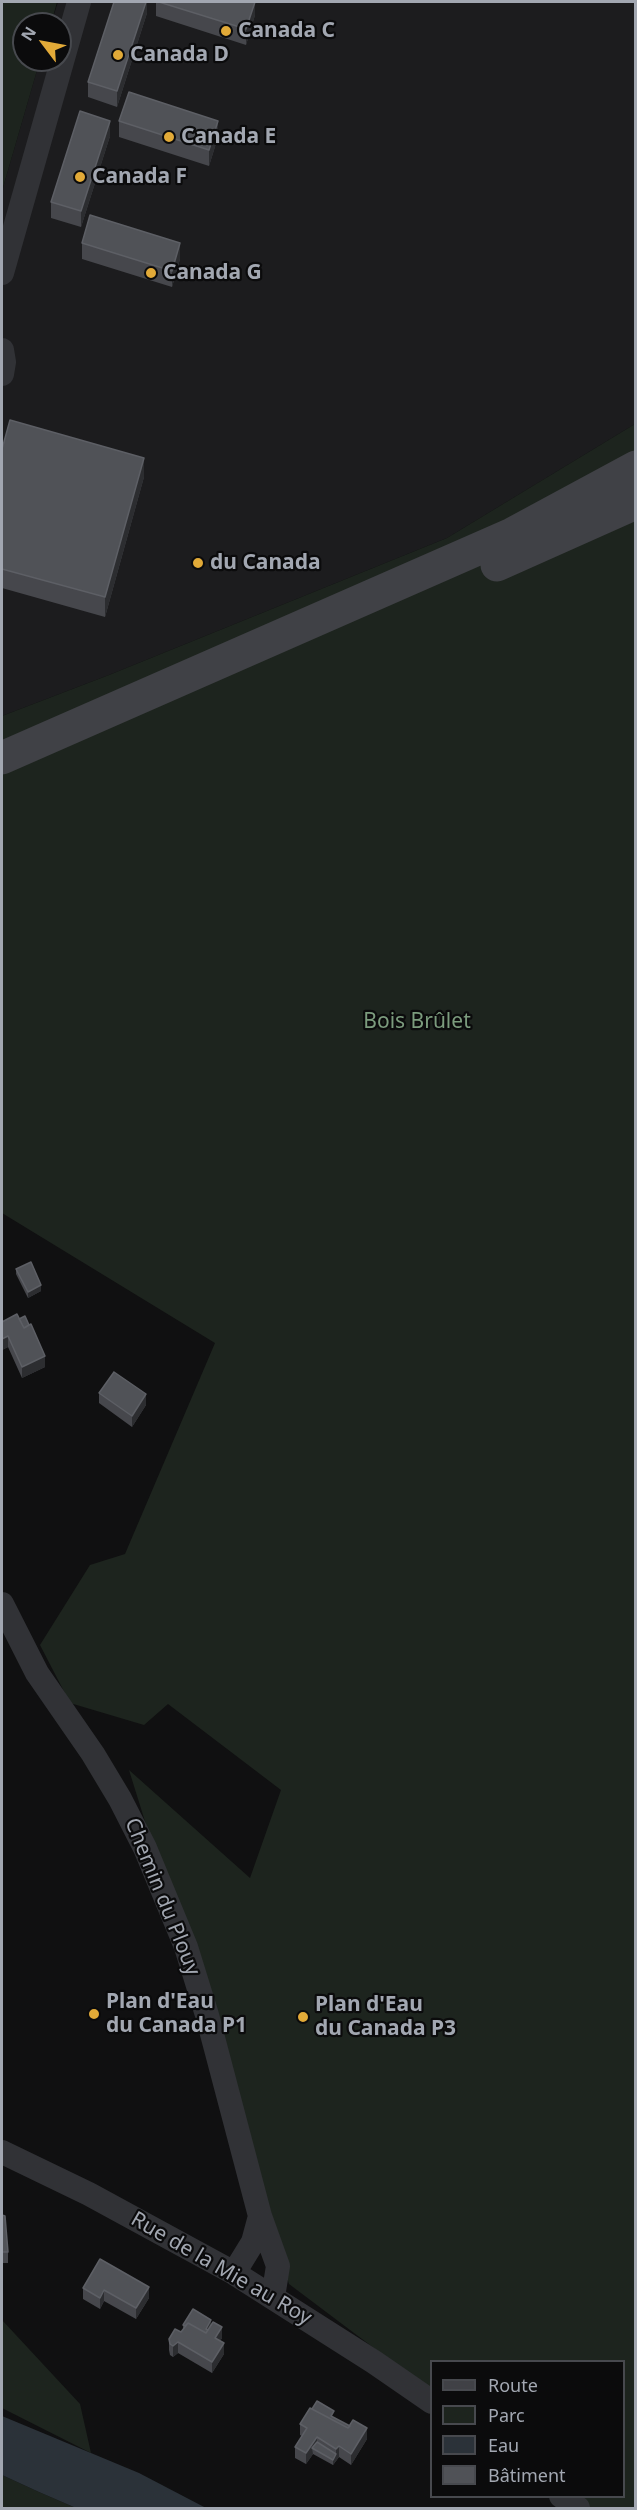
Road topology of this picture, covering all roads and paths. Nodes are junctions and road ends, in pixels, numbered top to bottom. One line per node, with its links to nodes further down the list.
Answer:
1 (79, 2): 2 (street)
2 (2, 273)
3 (2, 350): 4 (street)
4 (2, 374)
5 (636, 467): 9 (main road)
6 (636, 493): 8 (main road)
7 (636, 503): 8 (main road)
8 (534, 548): 10 (main road)
9 (2, 758)
10 (2, 780)
11 (2, 1604): 13 (street, Chemin du Plouy)
12 (2, 2152): 14 (street, Rue de la Mie au Roy)
13 (260, 2216): 14 (street); 15 (street, Chemin du Plouy)
14 (234, 2273): 15 (street, Rue de la Mie au Roy)
15 (273, 2297): 16 (street, Rue de la Mie au Roy)
16 (430, 2401)
17 (564, 2498): 18 (street)
18 (578, 2508)

